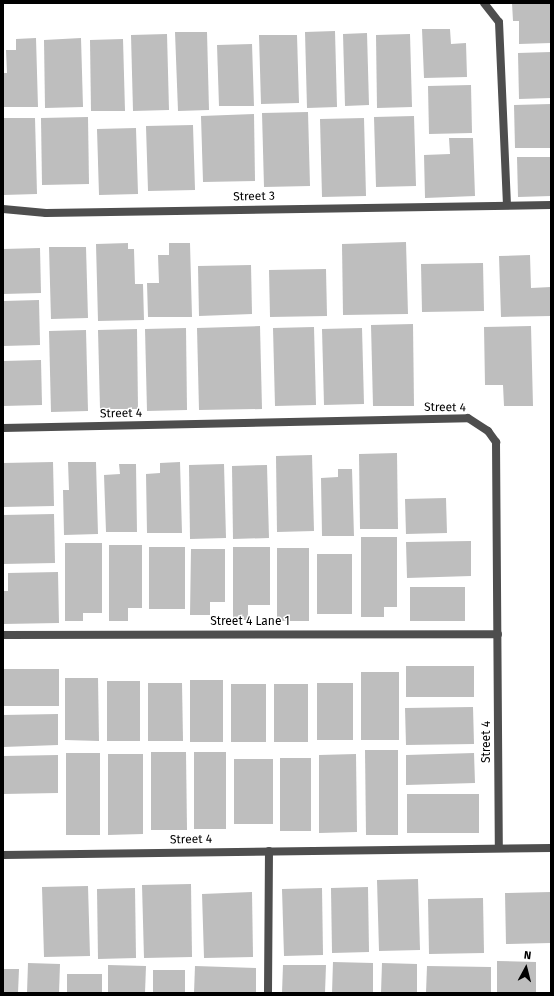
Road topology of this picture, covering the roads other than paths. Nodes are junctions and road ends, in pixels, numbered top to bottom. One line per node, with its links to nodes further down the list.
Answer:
1 (484, 3): 2 (street)
2 (507, 204): 3 (street, Street 3); 4 (street, Street 3)
3 (551, 205)
4 (3, 209)
5 (3, 428): 6 (street, Street 4)
6 (498, 634): 7 (street, Street 4 Lane 1); 8 (street, Street 4)
7 (3, 635)
8 (499, 848): 9 (street, Street 4); 10 (street, Street 4)
9 (551, 848)
10 (269, 851): 11 (street, Street 4); 12 (street)
11 (3, 855)
12 (268, 993)

